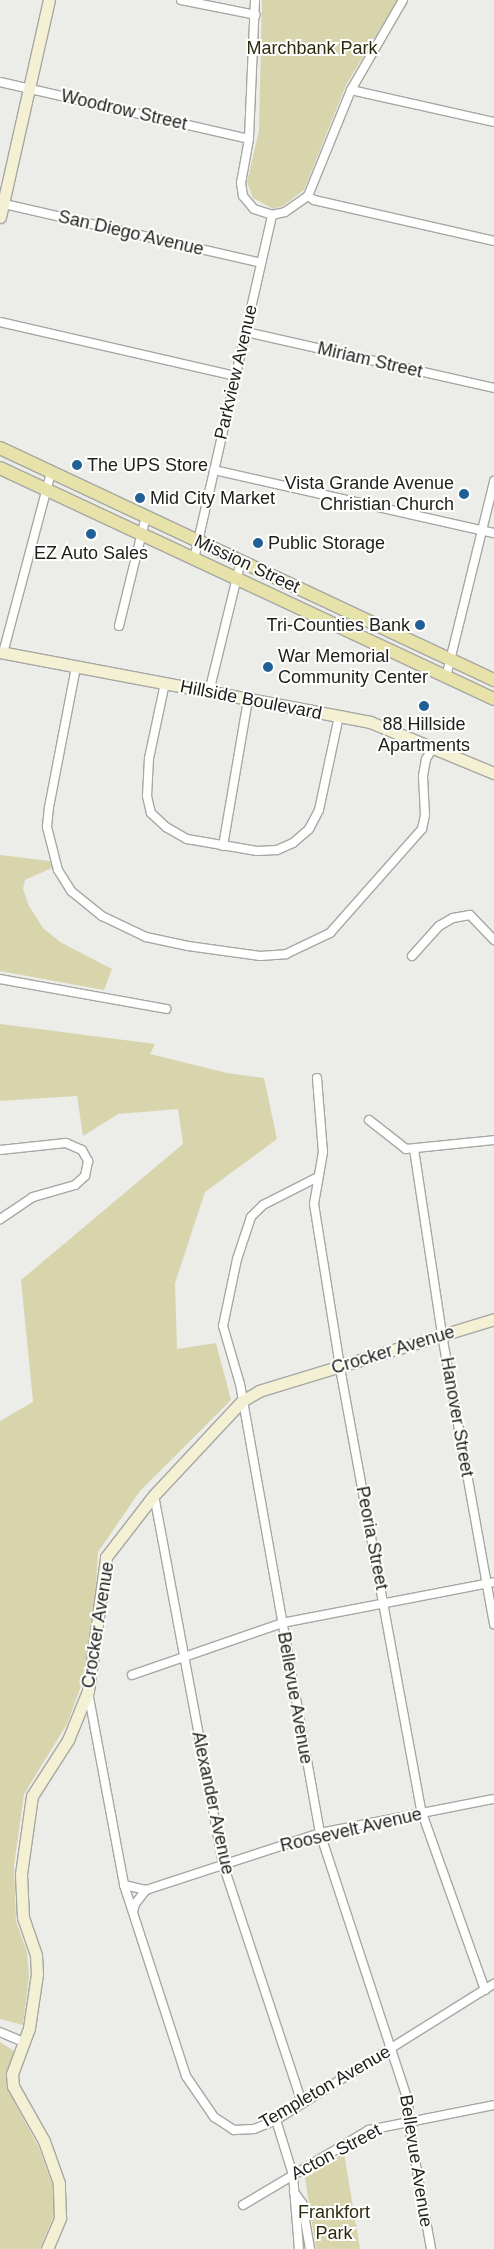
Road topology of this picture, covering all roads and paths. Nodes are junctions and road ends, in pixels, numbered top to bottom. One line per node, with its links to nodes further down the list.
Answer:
1 (49, 0): 7 (street)
2 (181, 0): 5 (street)
3 (255, 0): 5 (street)
4 (403, 0): 8 (street)
5 (256, 15): 10 (street)
6 (0, 82): 7 (street, Woodrow Street)
7 (29, 88): 10 (street, Woodrow Street); 12 (street)
8 (351, 90): 9 (street); 11 (street)
9 (494, 122)
10 (249, 139): 13 (street)
11 (308, 196): 13 (street); 15 (street)
12 (2, 204): 14 (street); 16 (street, San Diego Avenue)
13 (272, 215): 16 (street, Parkview Avenue)
14 (0, 217)
15 (494, 241)
16 (261, 263): 18 (street, Parkview Avenue)
17 (0, 322): 19 (street)
18 (246, 332): 19 (street, Parkview Avenue); 20 (street, Miriam Street)
19 (235, 376): 23 (street, Parkview Avenue)
20 (494, 388)
21 (0, 448): 24 (main road, Mission Street)
22 (0, 468): 26 (main road, Mission Street)
23 (214, 470): 28 (street); 31 (street, Parkview Avenue)
24 (51, 472): 26 (street); 27 (main road, Mission Street)
25 (494, 481): 28 (street)
26 (45, 489): 30 (main road, Mission Street); 36 (street)
27 (146, 516): 30 (street); 31 (main road, Mission Street)
28 (483, 530): 29 (street); 37 (street)
29 (494, 533)
30 (142, 534): 32 (main road, Mission Street); 35 (street)
31 (198, 541): 32 (street, Parkview Avenue); 33 (main road, Mission Street)
32 (194, 559): 34 (main road, Mission Street)
33 (241, 561): 34 (street); 37 (main road, Mission Street)
34 (236, 579): 39 (main road, Mission Street); 42 (street)
35 (119, 626)
36 (2, 653): 38 (street, Hillside Boulevard)
37 (452, 661): 39 (street); 40 (main road, Mission Street)
38 (76, 667): 41 (street, Hillside Boulevard); 46 (street)
39 (446, 677): 44 (main road, Mission Street)
40 (494, 680)
41 (165, 684): 42 (street, Hillside Boulevard); 48 (street)
42 (209, 692): 43 (street, Hillside Boulevard)
43 (248, 699): 45 (street, Hillside Boulevard); 48 (street)
44 (494, 700)
45 (339, 716): 46 (street, Hillside Boulevard); 48 (street)
46 (433, 748): 47 (street, Hillside Boulevard)
47 (494, 773)
48 (223, 846)
49 (494, 940): 50 (street)
50 (412, 956)
51 (0, 979): 52 (street)
52 (166, 1009)
53 (317, 1078): 58 (street, Peoria Street)
54 (369, 1120): 56 (street)
55 (494, 1140): 56 (street)
56 (414, 1149): 61 (street, Hanover Street)
57 (0, 1150): 59 (street)
58 (316, 1178): 62 (street, Peoria Street); 63 (street, Bellevue Avenue)
59 (0, 1219)
60 (494, 1320): 61 (street, Crocker Avenue)
61 (442, 1335): 62 (street, Crocker Avenue); 65 (street, Hanover Street)
62 (340, 1366): 63 (street, Crocker Avenue); 66 (street, Peoria Street)
63 (242, 1401): 64 (street, Crocker Avenue); 67 (street, Bellevue Avenue)
64 (154, 1495): 69 (street, Alexander Avenue); 71 (street, Crocker Avenue)
65 (490, 1582): 66 (street); 68 (street, Hanover Street)
66 (384, 1603): 67 (street); 73 (street, Peoria Street)
67 (282, 1623): 69 (street); 74 (street, Bellevue Avenue)
68 (494, 1624)
69 (184, 1656): 70 (street); 75 (street, Alexander Avenue)
70 (132, 1674)
71 (88, 1691): 76 (street, Templeton Avenue); 82 (street, Crocker Avenue)
72 (494, 1799): 73 (street, Roosevelt Avenue)
73 (422, 1813): 74 (street, Roosevelt Avenue); 80 (street, Peoria Street)
74 (320, 1833): 75 (street, Roosevelt Avenue); 83 (street, Bellevue Avenue)
75 (223, 1864): 77 (street, Roosevelt Avenue); 84 (street, Alexander Avenue)
76 (124, 1885): 77 (street); 78 (street, Templeton Avenue)
77 (146, 1890): 78 (street)
78 (133, 1912): 86 (street, Templeton Avenue)
79 (494, 1984): 80 (street, Templeton Avenue)
80 (485, 1990): 83 (street, Templeton Avenue)
81 (0, 2032): 82 (street)
82 (24, 2042): 91 (street, Crocker Avenue)
83 (392, 2049): 84 (street, Templeton Avenue); 87 (street, Bellevue Avenue)
84 (302, 2103): 86 (street, Templeton Avenue)
85 (494, 2104): 87 (street, Acton Street)
86 (276, 2120): 88 (street)
87 (410, 2120): 88 (street, Acton Street); 94 (street, Bellevue Avenue)
88 (293, 2174): 89 (street); 90 (street, Acton Street)
89 (293, 2192): 92 (street); 93 (street)
90 (243, 2206)
91 (47, 2249)
92 (299, 2249)
93 (310, 2249)
94 (431, 2249)

